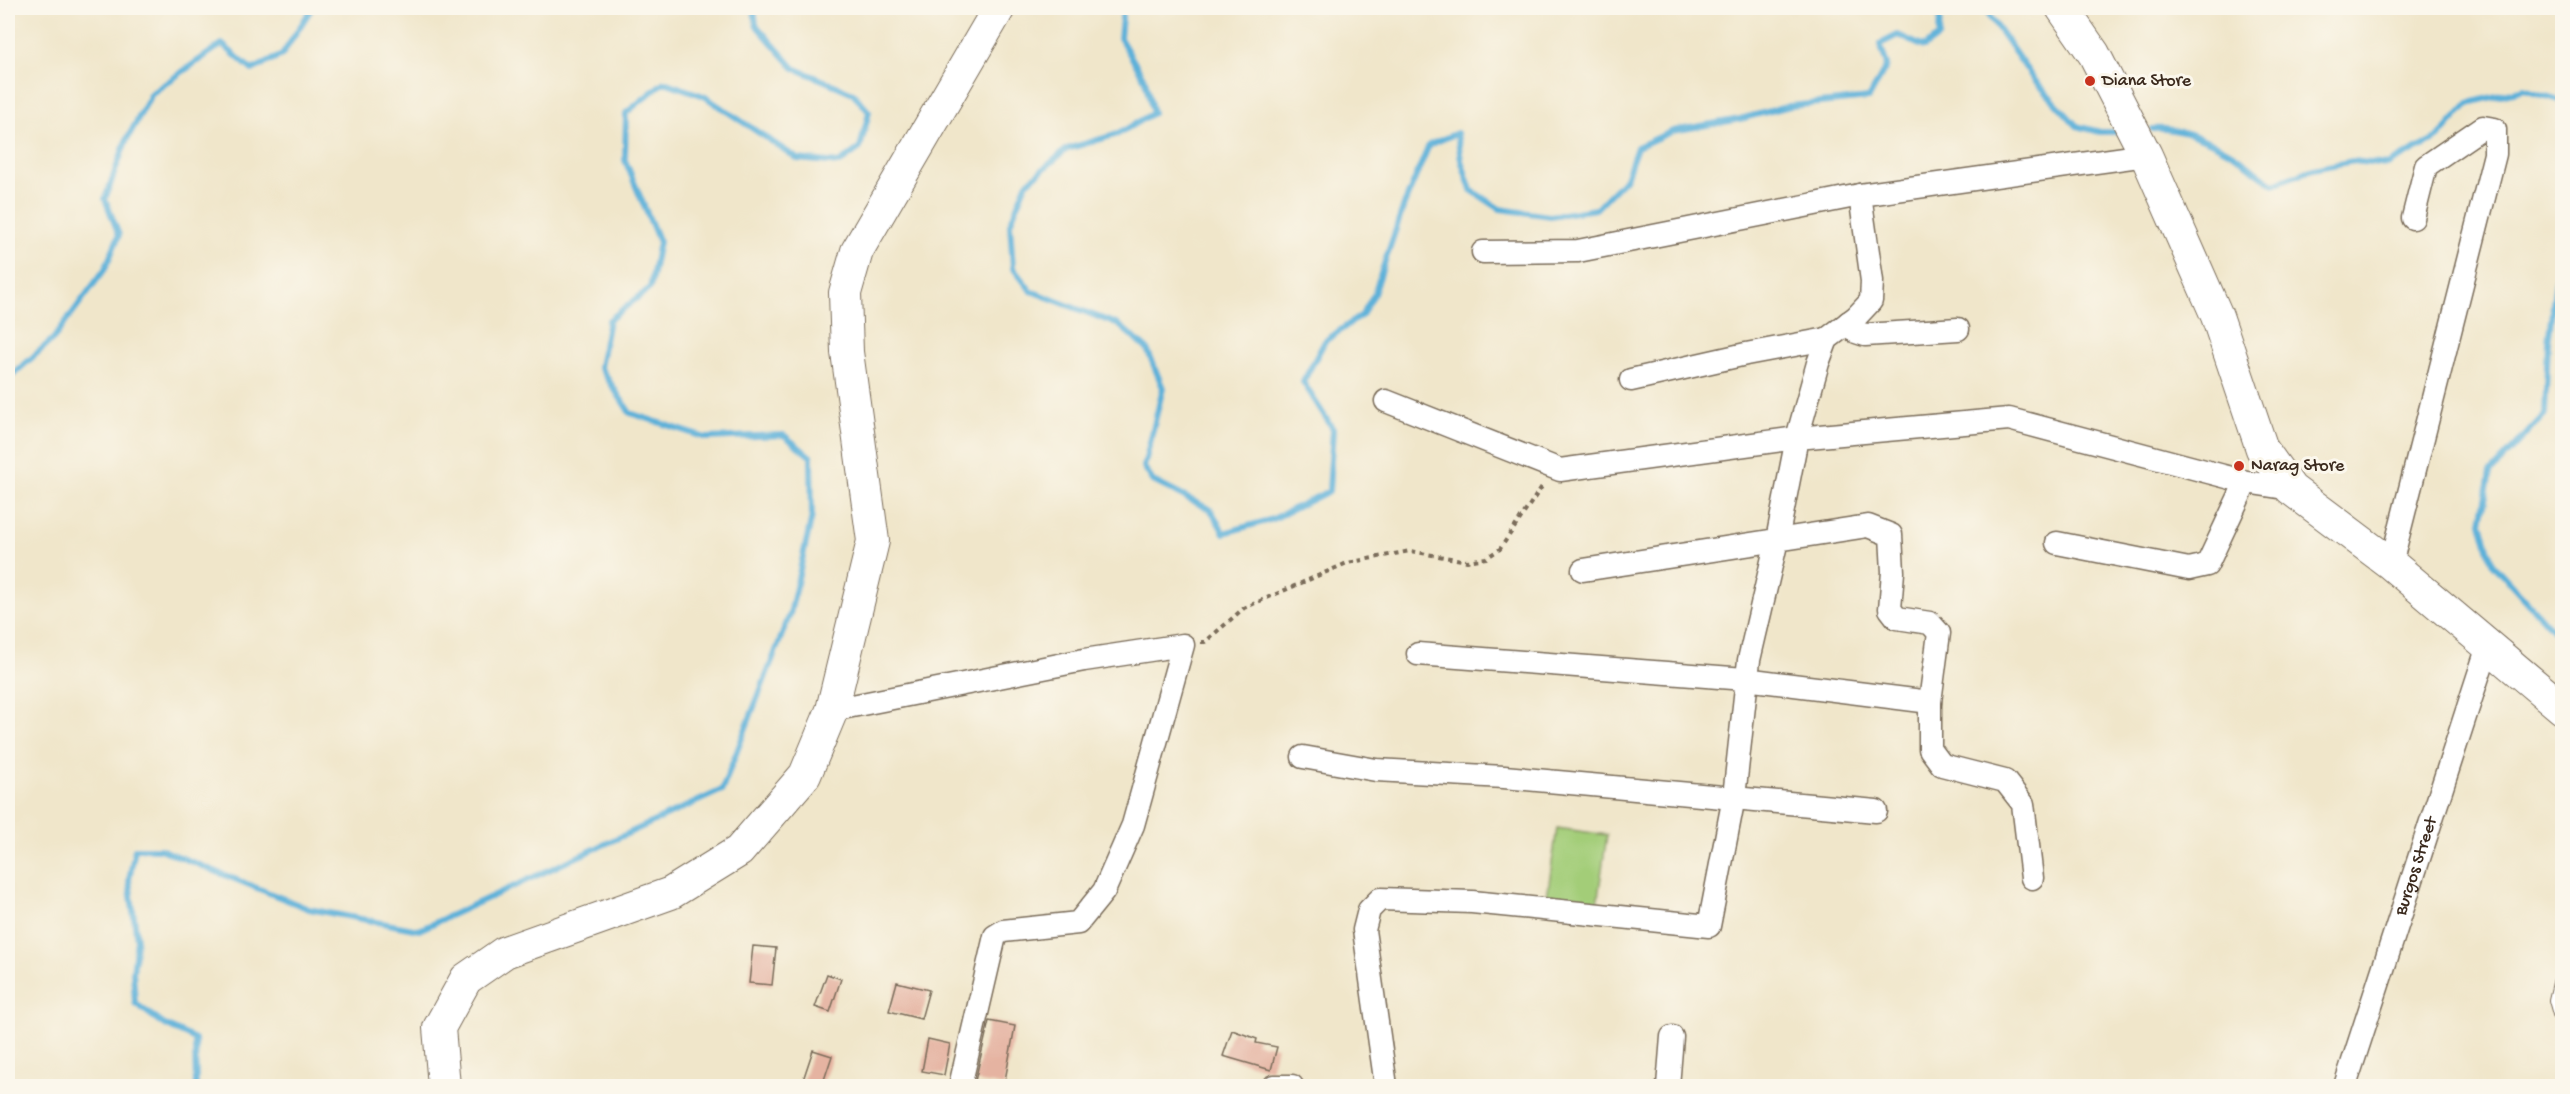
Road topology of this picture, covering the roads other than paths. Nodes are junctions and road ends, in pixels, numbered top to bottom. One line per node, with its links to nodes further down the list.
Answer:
1 (999, 8): 24 (street)
2 (2062, 8): 3 (street)
3 (2146, 155): 4 (street); 14 (street)
4 (1860, 195): 6 (street); 7 (street)
5 (2413, 218): 17 (street)
6 (1483, 252)
7 (1849, 322): 8 (street); 9 (street)
8 (1958, 329)
9 (1827, 339): 10 (street); 12 (street)
10 (1631, 380)
11 (1386, 402): 12 (street)
12 (1797, 438): 13 (street); 15 (street)
13 (2246, 482): 14 (street); 16 (street)
14 (2291, 489): 17 (street)
15 (1777, 540): 18 (street); 21 (street); 22 (street)
16 (2057, 543)
17 (2391, 564): 19 (street)
18 (1583, 570)
19 (2488, 646): 23 (street); 38 (street, Burgos Street)
20 (1418, 654): 21 (street)
21 (1745, 679): 22 (street); 26 (street)
22 (1930, 702): 28 (street)
23 (2562, 708)
24 (832, 710): 32 (street); 33 (street)
25 (1303, 757): 26 (street)
26 (1734, 797): 27 (street); 36 (street)
27 (1876, 811)
28 (2032, 878)
29 (2562, 971): 30 (lane)
30 (2562, 1014)
31 (1672, 1037): 37 (street)
32 (444, 1086)
33 (960, 1086)
34 (1274, 1086): 35 (street)
35 (1292, 1086)
36 (1386, 1086)
37 (1668, 1086)
38 (2345, 1086)

